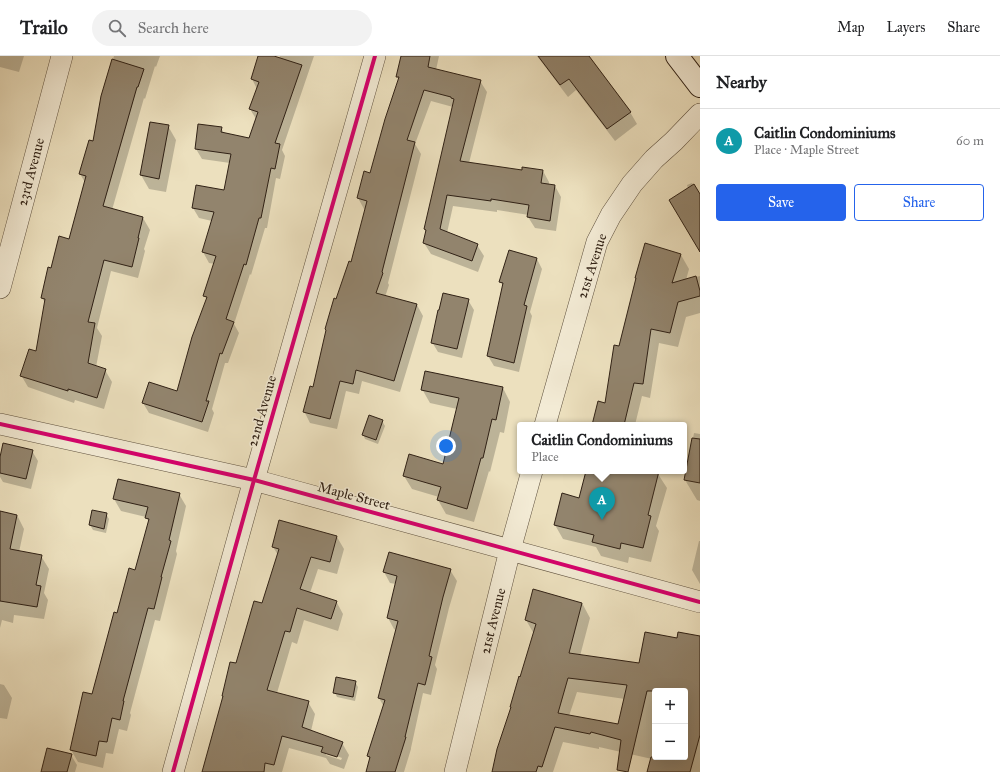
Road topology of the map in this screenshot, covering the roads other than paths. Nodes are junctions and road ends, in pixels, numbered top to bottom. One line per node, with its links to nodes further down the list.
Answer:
1 (62, 56): 6 (street, 23rd Avenue)
2 (375, 56): 10 (street, 22nd Avenue)
3 (677, 56): 4 (street)
4 (700, 86)
5 (700, 114): 7 (street, 21st Avenue)
6 (0, 288)
7 (546, 422)
8 (0, 424): 10 (street, Maple Street)
9 (531, 474): 11 (street, 21st Avenue)
10 (254, 480): 11 (street, Maple Street); 13 (street, 22nd Avenue)
11 (510, 550): 12 (street, Maple Street); 14 (street, 21st Avenue)
12 (700, 602)
13 (173, 772)
14 (455, 772)

